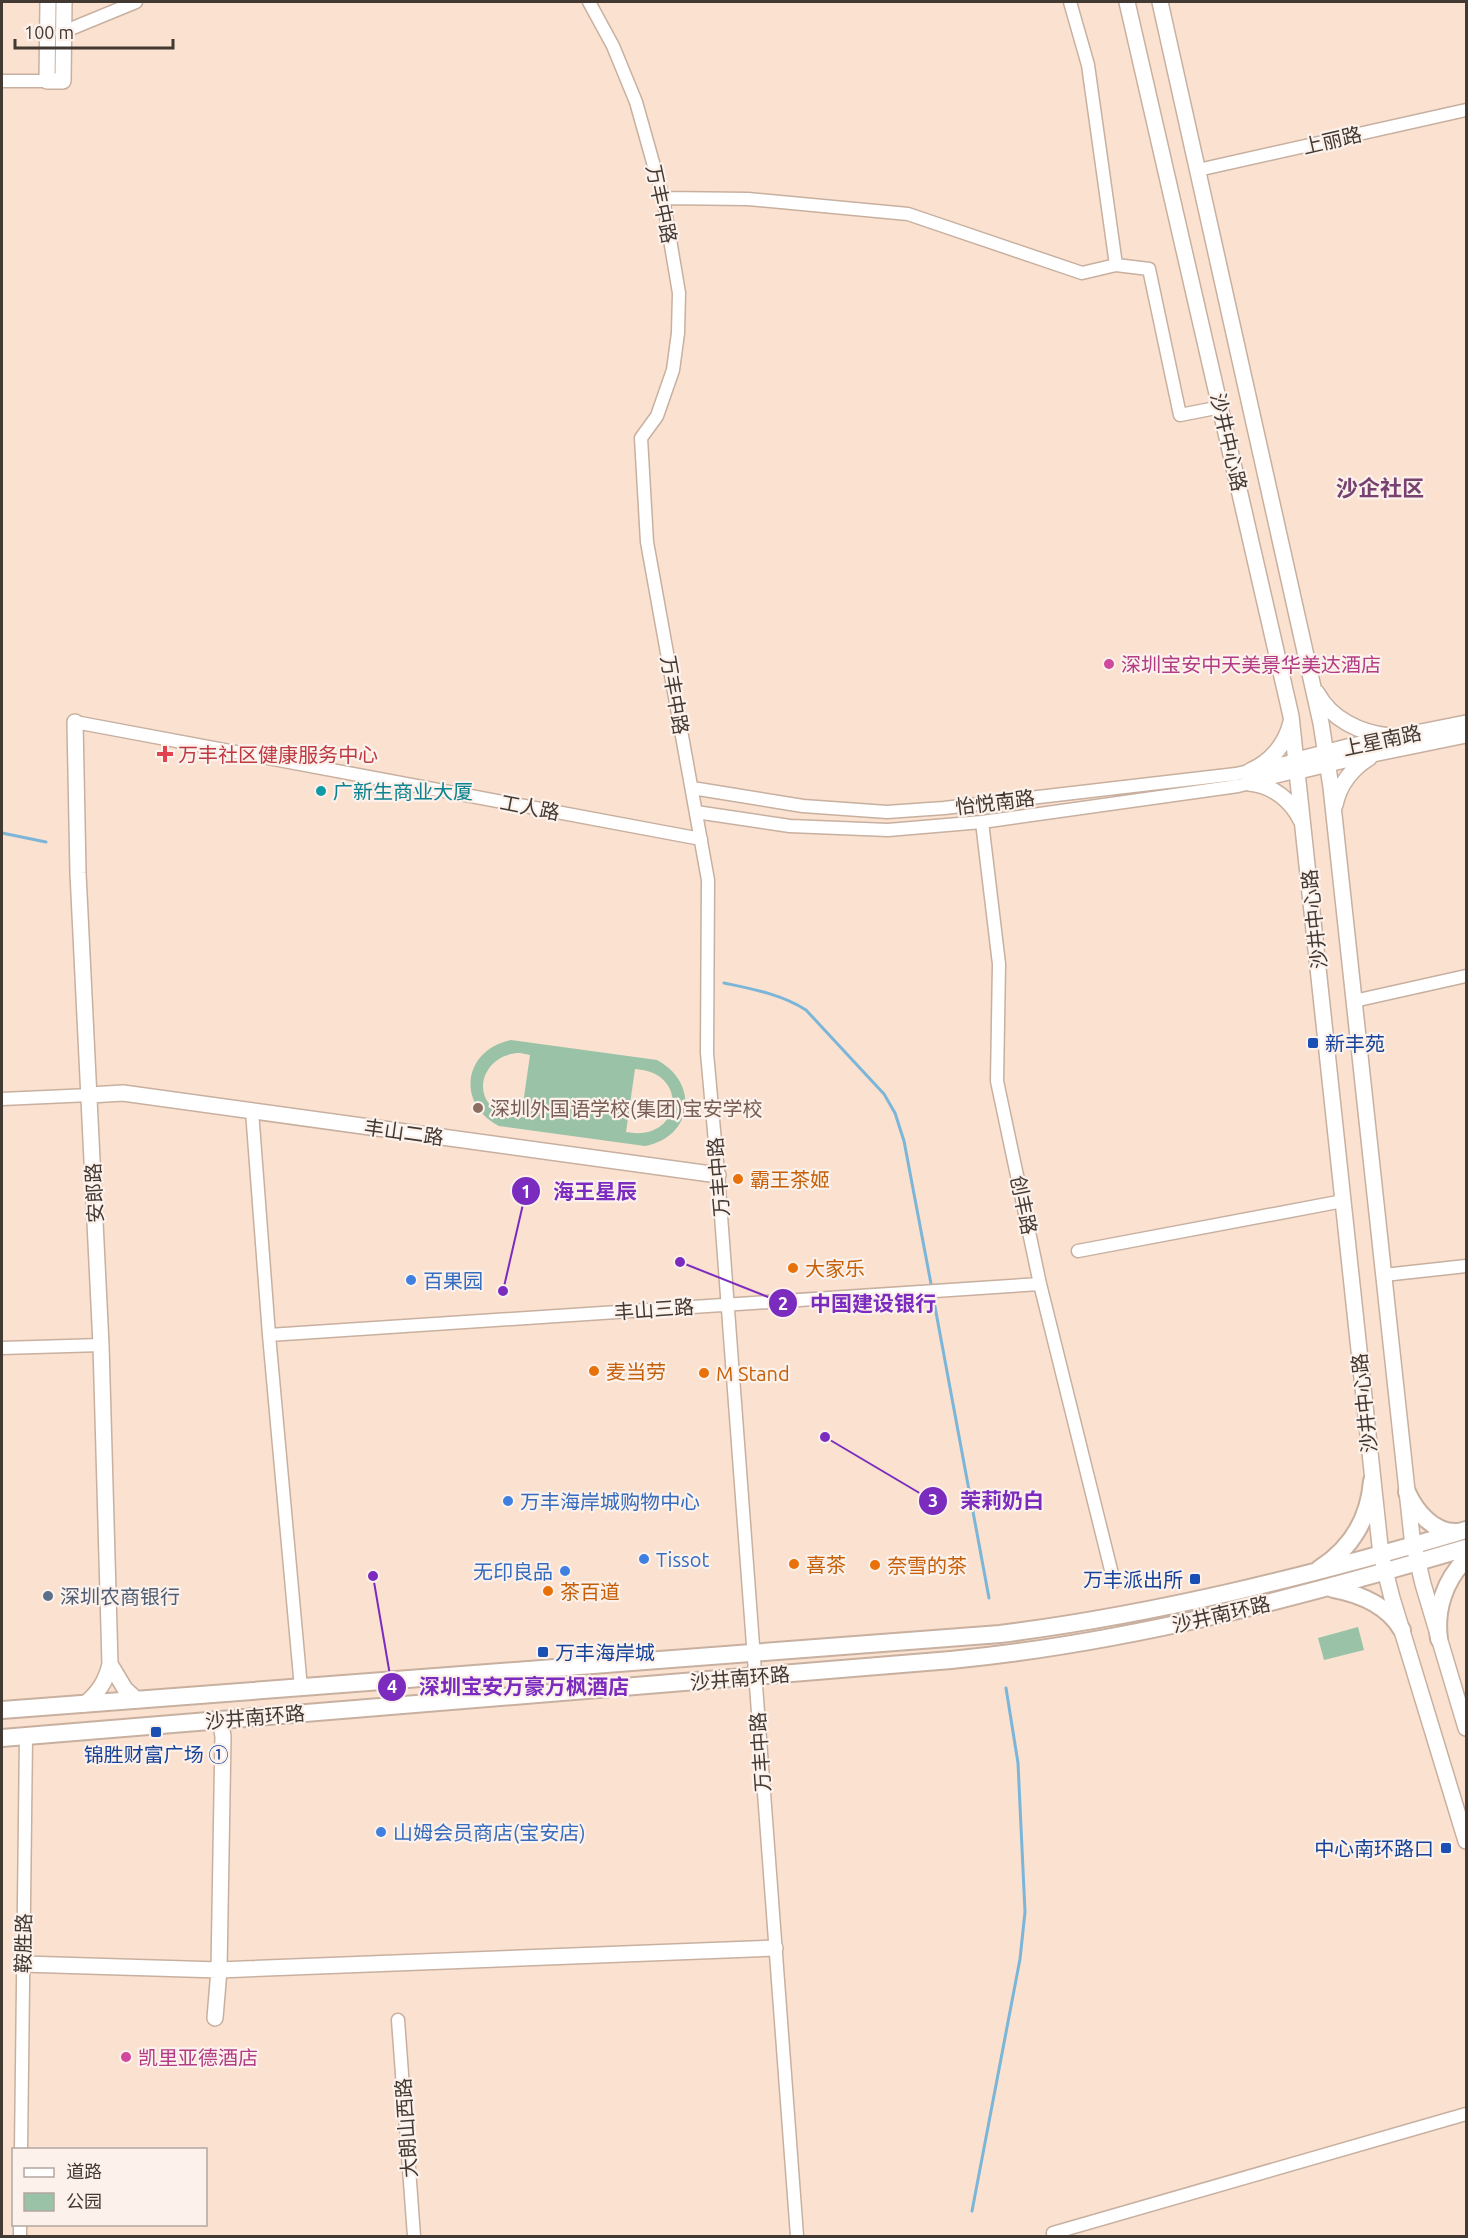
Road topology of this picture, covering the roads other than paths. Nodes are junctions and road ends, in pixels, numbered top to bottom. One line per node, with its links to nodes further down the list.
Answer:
1 (48, 2): 10 (street)
2 (64, 2): 8 (street)
3 (136, 2): 8 (street)
4 (589, 2): 13 (street, 万丰中路)
5 (1070, 2): 14 (street)
6 (1127, 2): 15 (street, 沙井中心路)
7 (1160, 2): 12 (street, 沙井中心路)
8 (63, 32): 10 (street)
9 (2, 81): 10 (street)
10 (47, 81)
11 (1467, 110): 12 (street, 上丽路)
12 (1198, 170): 16 (street, 沙井中心路)
13 (663, 198): 14 (street); 26 (street, 万丰中路)
14 (1116, 264): 15 (street)
15 (1221, 407): 17 (street, 沙井中心路)
16 (1313, 684): 21 (street); 23 (street, 沙井中心路)
17 (1291, 716): 24 (street, 沙井中心路); 25 (street)
18 (75, 722): 31 (street, 工人路); 34 (street, 安郎路)
19 (1467, 723): 21 (street, 上星南路)
20 (1467, 735): 22 (street, 上星南路)
21 (1404, 736): 23 (street, 上星南路)
22 (1378, 753): 23 (street, 上星南路); 28 (street)
23 (1327, 758): 24 (street, 上星南路); 28 (street, 沙井中心路)
24 (1298, 765): 25 (street, 怡悦南路); 30 (street, 沙井中心路)
25 (1250, 777): 26 (street, 怡悦南路); 29 (street, 怡悦南路); 30 (street)
26 (692, 788): 27 (street, 万丰中路)
27 (696, 812): 29 (street, 怡悦南路); 31 (street, 万丰中路)
28 (1334, 814): 33 (street, 沙井中心路)
29 (982, 822): 42 (street, 创丰路)
30 (1304, 826): 38 (street, 沙井中心路)
31 (701, 839): 37 (street, 万丰中路)
32 (1467, 976): 33 (street)
33 (1354, 1001): 41 (street, 沙井中心路)
34 (90, 1095): 35 (street); 36 (street, 丰山二路); 45 (street, 安郎路)
35 (2, 1099)
36 (252, 1111): 37 (street, 丰山二路); 44 (street)
37 (718, 1174): 43 (street, 万丰中路)
38 (1343, 1201): 39 (street); 47 (street, 沙井中心路)
39 (1078, 1251)
40 (1467, 1266): 41 (street)
41 (1384, 1275): 48 (street, 沙井中心路)
42 (1040, 1284): 43 (street, 丰山三路); 57 (street, 创丰路)
43 (727, 1305): 44 (street, 丰山三路); 63 (street, 万丰中路)
44 (268, 1335): 66 (street)
45 (101, 1345): 46 (street); 64 (street, 安郎路)
46 (2, 1348)
47 (1372, 1481): 52 (street, 沙井中心路); 56 (main road)
48 (1407, 1492): 49 (main road); 50 (street, 沙井中心路)
49 (1462, 1531): 50 (main road, 沙井南环路)
50 (1413, 1546): 52 (main road, 沙井南环路); 54 (street, 沙井中心路)
51 (1467, 1548): 54 (main road, 沙井南环路)
52 (1381, 1555): 55 (street, 沙井中心路); 56 (main road, 沙井南环路)
53 (1467, 1559): 62 (main road)
54 (1417, 1563): 55 (main road, 沙井南环路); 62 (street, 沙井中心路)
55 (1385, 1572): 59 (main road, 沙井南环路); 61 (street, 沙井中心路)
56 (1308, 1575): 58 (main road, 沙井南环路)
57 (1114, 1582)
58 (1260, 1586): 60 (main road); 63 (main road, 沙井南环路)
59 (1326, 1589): 60 (main road, 沙井南环路); 61 (main road)
60 (1262, 1605): 65 (main road, 沙井南环路)
61 (1402, 1630): 74 (street, 沙井中心路)
62 (1439, 1639): 71 (street, 沙井中心路)
63 (753, 1653): 65 (street, 万丰中路); 66 (main road, 沙井南环路)
64 (110, 1664): 67 (street, 安郎路); 68 (street, 安郎路)
65 (755, 1677): 70 (main road, 沙井南环路); 75 (street, 万丰中路)
66 (301, 1688): 67 (main road, 沙井南环路)
67 (137, 1700): 68 (main road, 沙井南环路)
68 (86, 1704): 69 (main road, 沙井南环路)
69 (2, 1710)
70 (220, 1720): 72 (main road, 沙井南环路); 77 (street)
71 (1467, 1728)
72 (26, 1736): 73 (main road, 沙井南环路); 76 (street, 鞍胜路)
73 (2, 1738)
74 (1467, 1841)
75 (775, 1948): 77 (street); 84 (street, 万丰中路)
76 (23, 1964): 77 (street); 81 (street, 鞍胜路)
77 (219, 1970): 78 (street)
78 (215, 2018)
79 (398, 2020): 83 (street, 大朗山西路)
80 (1467, 2114): 82 (street)
81 (21, 2148)
82 (1053, 2233)
83 (414, 2236)
84 (797, 2236)

